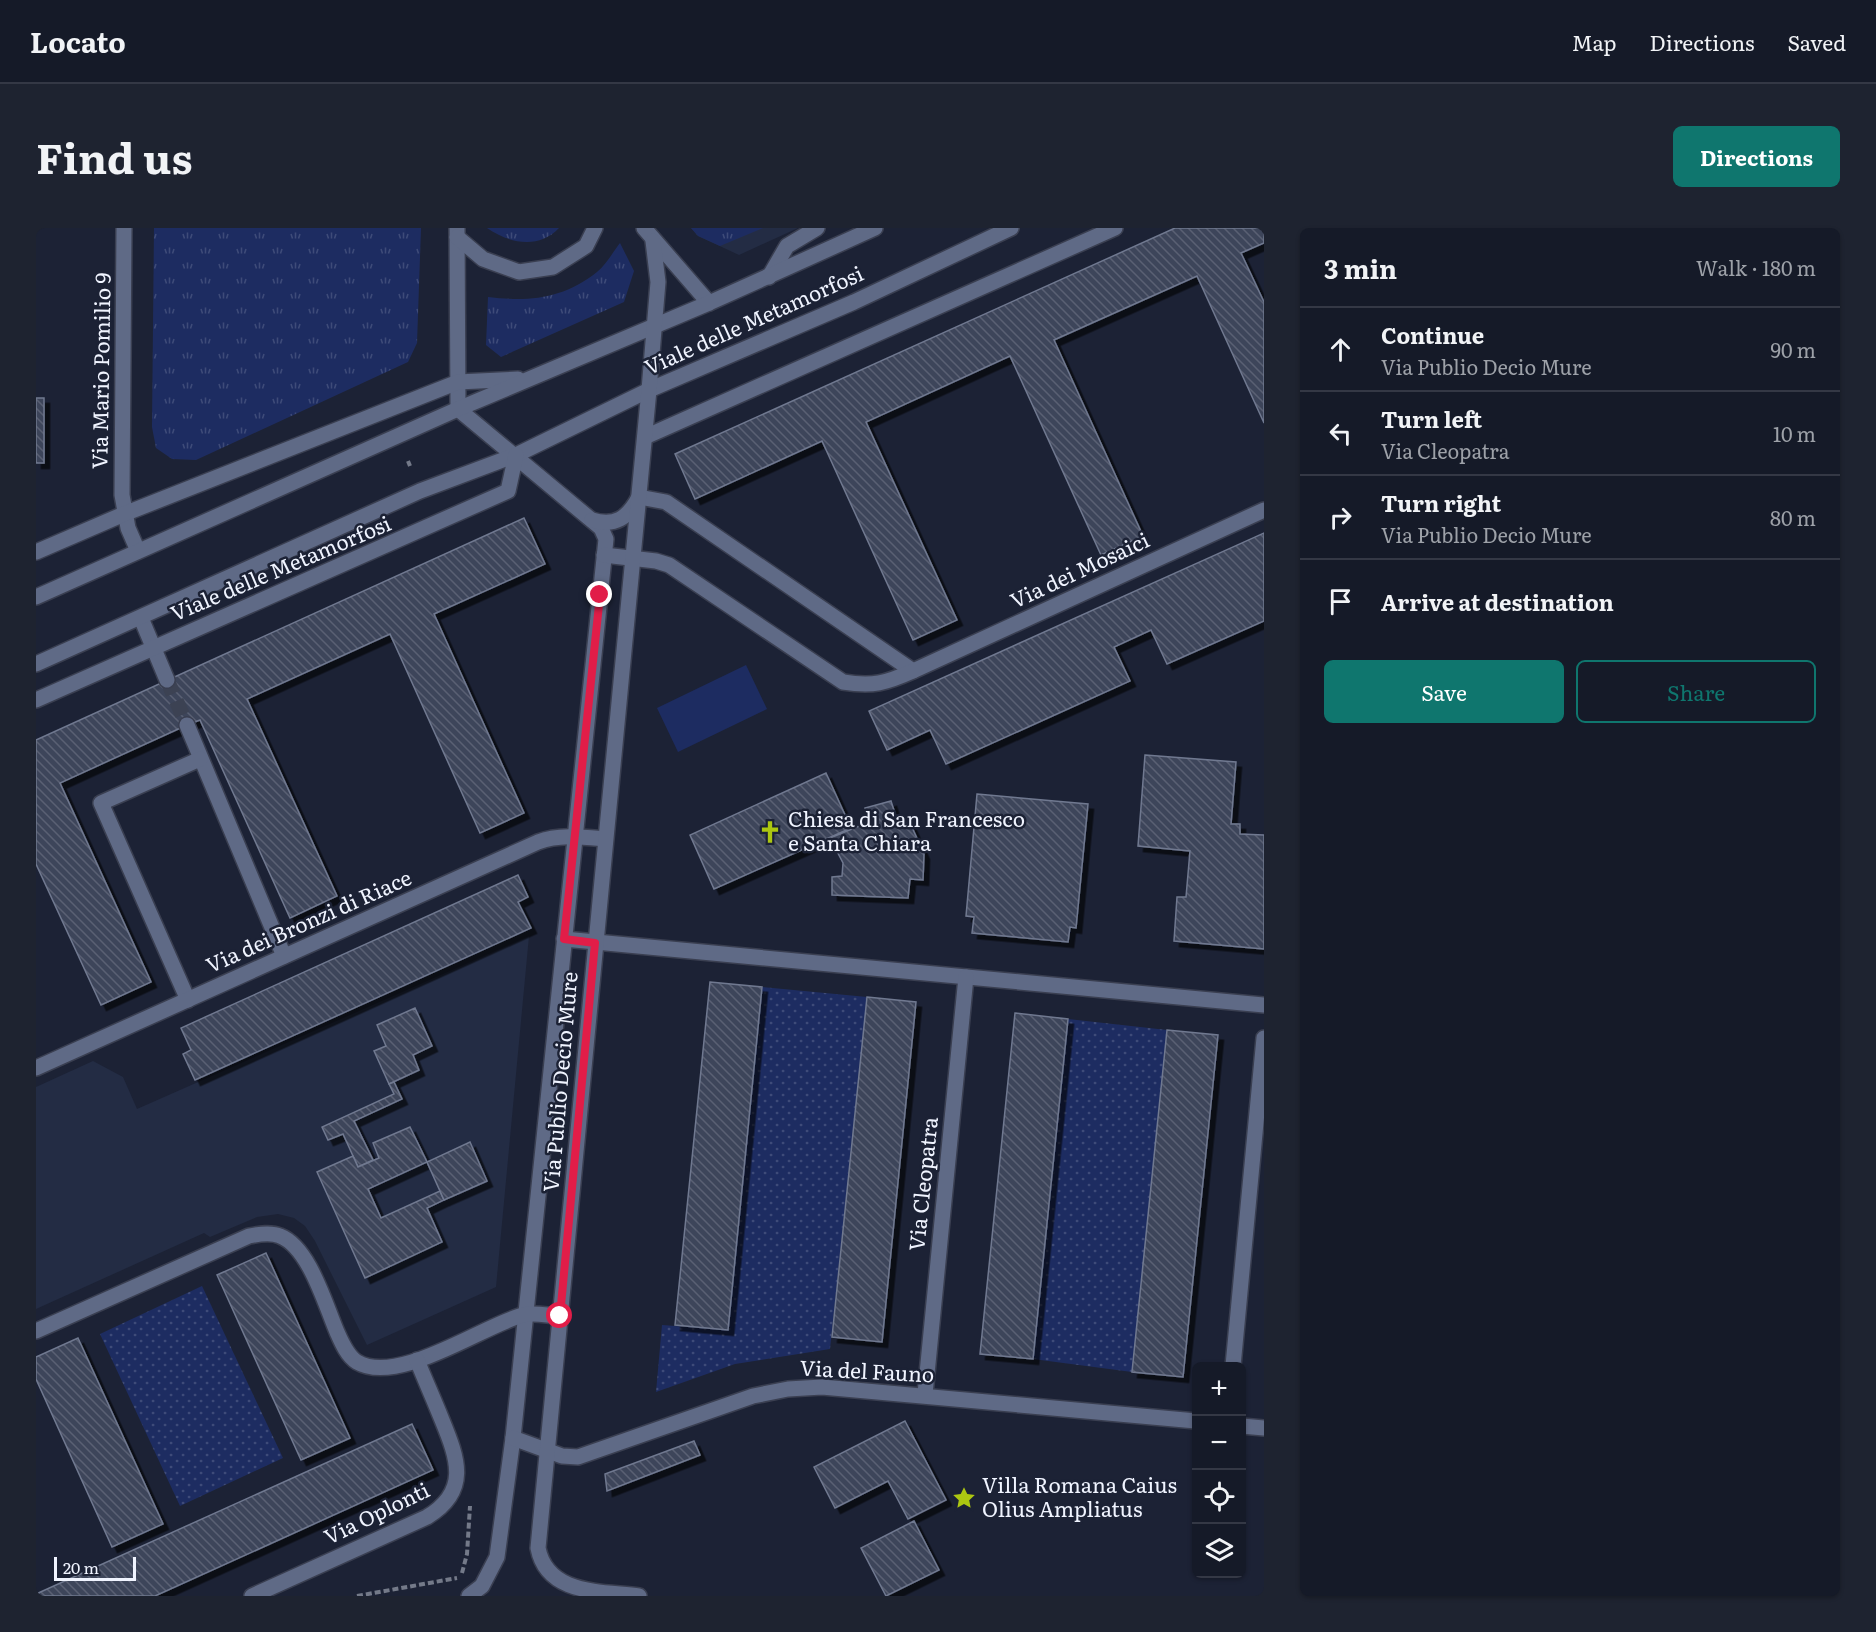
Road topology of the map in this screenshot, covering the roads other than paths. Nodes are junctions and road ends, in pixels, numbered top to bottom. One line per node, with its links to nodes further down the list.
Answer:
1 (124, 228): 20 (street, Via Mario Pomilio 9)
2 (595, 228): 7 (street)
3 (817, 228): 9 (street)
4 (875, 228): 9 (street, Viale delle Metamorfosi)
5 (1011, 228): 14 (street, Viale delle Metamorfosi)
6 (1115, 228): 16 (street)
7 (457, 232): 13 (street)
8 (648, 234): 10 (street); 11 (street, Via Publio Decio Mure)
9 (769, 278): 10 (street, Viale delle Metamorfosi)
10 (709, 303): 11 (street, Viale delle Metamorfosi)
11 (653, 326): 12 (street, Viale delle Metamorfosi); 14 (street, Via Publio Decio Mure)
12 (530, 379): 13 (street, Viale delle Metamorfosi); 15 (street, Viale delle Metamorfosi)
13 (458, 382): 15 (street); 20 (street, Viale delle Metamorfosi)
14 (649, 390): 16 (street, Via Publio Decio Mure); 17 (street, Viale delle Metamorfosi)
15 (458, 409): 17 (street, Via Publio Decio Mure); 22 (street, Viale delle Metamorfosi)
16 (645, 437): 18 (street, Via Publio Decio Mure)
17 (516, 455): 21 (street, Via Publio Decio Mure); 27 (street, Viale delle Metamorfosi); 28 (street, Viale delle Metamorfosi)
18 (639, 497): 21 (street); 25 (street, Via Publio Decio Mure); 30 (street)
19 (1264, 510): 30 (street, Via dei Mosaici)
20 (124, 514): 22 (street, Via Mario Pomilio 9); 23 (street, Viale delle Metamorfosi)
21 (588, 519): 24 (street, Via Publio Decio Mure)
22 (138, 551): 26 (street, Viale delle Metamorfosi)
23 (36, 552)
24 (604, 555): 25 (street, Via dei Mosaici); 35 (street, Via Publio Decio Mure)
25 (633, 558): 30 (street, Via dei Mosaici); 36 (street, Via Publio Decio Mure)
26 (36, 597)
27 (141, 618): 28 (street); 29 (street, Viale delle Metamorfosi)
28 (154, 646): 31 (street); 32 (street, Viale delle Metamorfosi)
29 (36, 664)
30 (913, 671)
31 (167, 680)
32 (36, 700)
33 (187, 726): 34 (street)
34 (200, 759): 39 (street); 41 (street)
35 (575, 836): 36 (street, Via dei Bronzi di Riace); 37 (street, Via Publio Decio Mure); 39 (street, Via dei Bronzi di Riace)
36 (605, 839): 38 (street, Via Publio Decio Mure)
37 (564, 939): 38 (street); 45 (street, Via Publio Decio Mure)
38 (595, 943): 40 (street); 46 (street, Via Publio Decio Mure)
39 (284, 956): 41 (street, Via dei Bronzi di Riace)
40 (966, 977): 42 (street); 50 (street, Via Cleopatra)
41 (188, 1000): 44 (street, Via dei Bronzi di Riace)
42 (1264, 1005)
43 (1264, 1038): 49 (street)
44 (36, 1068)
45 (525, 1314): 46 (street); 48 (street); 54 (street, Via Publio Decio Mure)
46 (560, 1316): 55 (street, Via Publio Decio Mure)
47 (36, 1331): 48 (street)
48 (417, 1360): 56 (street, Via Oplonti)
49 (1233, 1362)
50 (925, 1394): 51 (street, Via del Fauno); 55 (street, Via del Fauno)
51 (1192, 1421)
52 (1246, 1426): 53 (street)
53 (1264, 1428)
54 (513, 1438): 55 (street, Via del Fauno); 57 (street, Via Publio Decio Mure)
55 (546, 1450): 58 (street, Via Publio Decio Mure)
56 (252, 1596)
57 (469, 1596)
58 (639, 1596)

